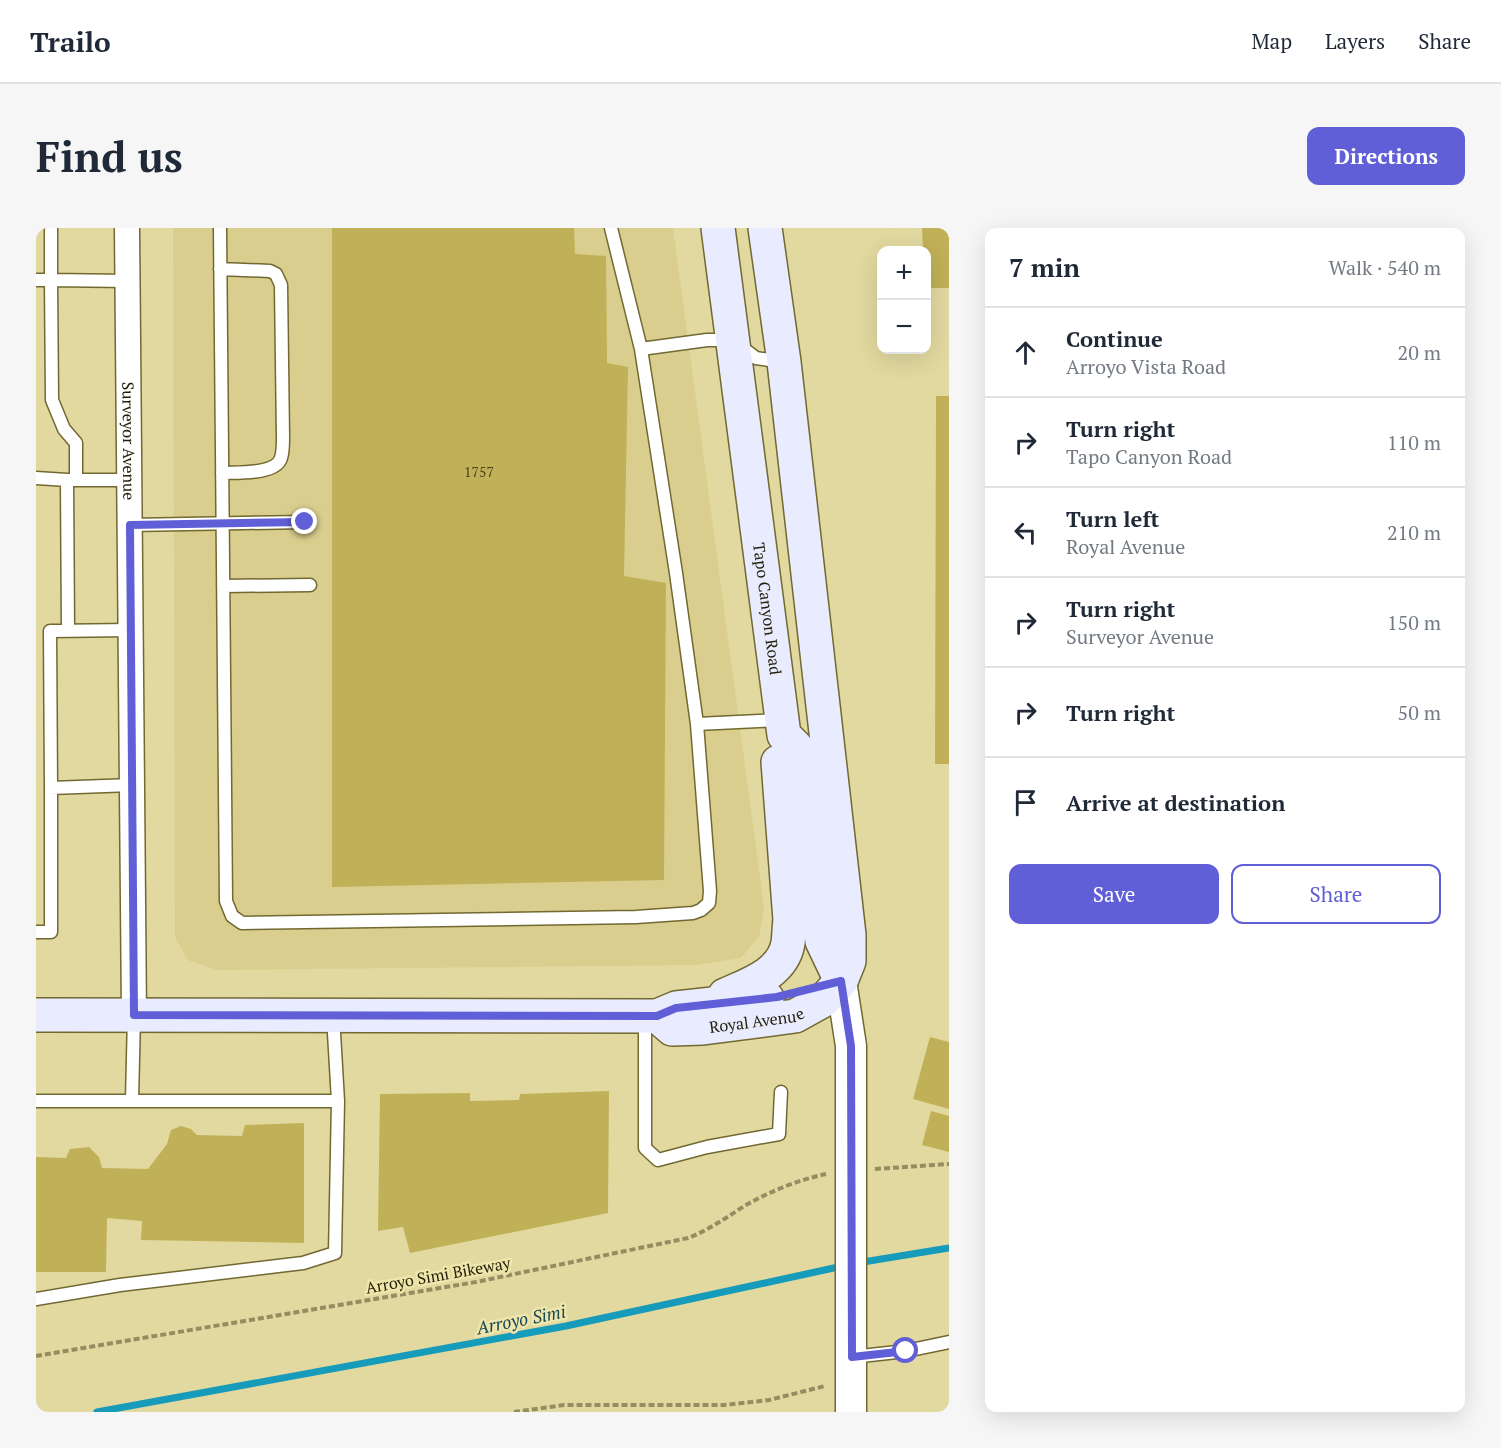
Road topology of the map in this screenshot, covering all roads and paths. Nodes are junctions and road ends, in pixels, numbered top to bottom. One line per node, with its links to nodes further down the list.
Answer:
1 (51, 228): 9 (lane)
2 (127, 228): 10 (street, Surveyor Avenue)
3 (220, 228): 7 (lane)
4 (611, 228): 12 (lane)
5 (718, 228): 11 (main road, Tapo Canyon Road)
6 (765, 228): 13 (main road, Tapo Canyon Road)
7 (220, 269): 14 (lane); 14 (lane)
8 (36, 280): 9 (lane)
9 (51, 280): 10 (lane); 16 (lane)
10 (127, 280): 17 (street, Surveyor Avenue)
11 (732, 340): 12 (lane); 13 (lane); 26 (main road, Tapo Canyon Road)
12 (640, 349): 25 (lane)
13 (783, 362): 30 (main road, Tapo Canyon Road)
14 (222, 473): 20 (lane)
15 (36, 478): 16 (lane)
16 (72, 480): 17 (lane); 23 (lane)
17 (129, 480): 19 (street, Surveyor Avenue)
18 (305, 522): 20 (lane)
19 (130, 525): 20 (lane); 24 (street, Surveyor Avenue)
20 (223, 525): 22 (lane)
21 (310, 585): 22 (lane)
22 (223, 586): 25 (lane)
23 (68, 630): 24 (lane); 28 (lane)
24 (130, 630): 27 (street, Surveyor Avenue)
25 (697, 724): 26 (lane)
26 (783, 728): 30 (main road, Tapo Canyon Road); 31 (main road)
27 (132, 785): 28 (lane); 34 (street, Surveyor Avenue)
28 (51, 788): 29 (lane)
29 (36, 933)
30 (841, 981): 31 (main road, Royal Avenue); 35 (main road, Royal Avenue); 42 (street, Tapo Canyon Road)
31 (702, 1004): 35 (main road, Royal Avenue)
32 (333, 1014): 34 (main road, Royal Avenue); 35 (main road, Royal Avenue); 39 (lane)
33 (36, 1015): 34 (main road, Royal Avenue)
34 (134, 1015): 37 (lane)
35 (651, 1016): 36 (lane)
36 (781, 1092)
37 (132, 1100): 38 (lane); 39 (lane)
38 (36, 1101)
39 (338, 1101): 43 (lane)
40 (949, 1164): 41 (path)
41 (876, 1169)
42 (841, 1183): 45 (path, Arroyo Simi Bikeway); 46 (street, Tapo Canyon Road)
43 (36, 1299)
44 (949, 1342): 46 (lane)
45 (36, 1356)
46 (851, 1371): 47 (path)
47 (514, 1412)

